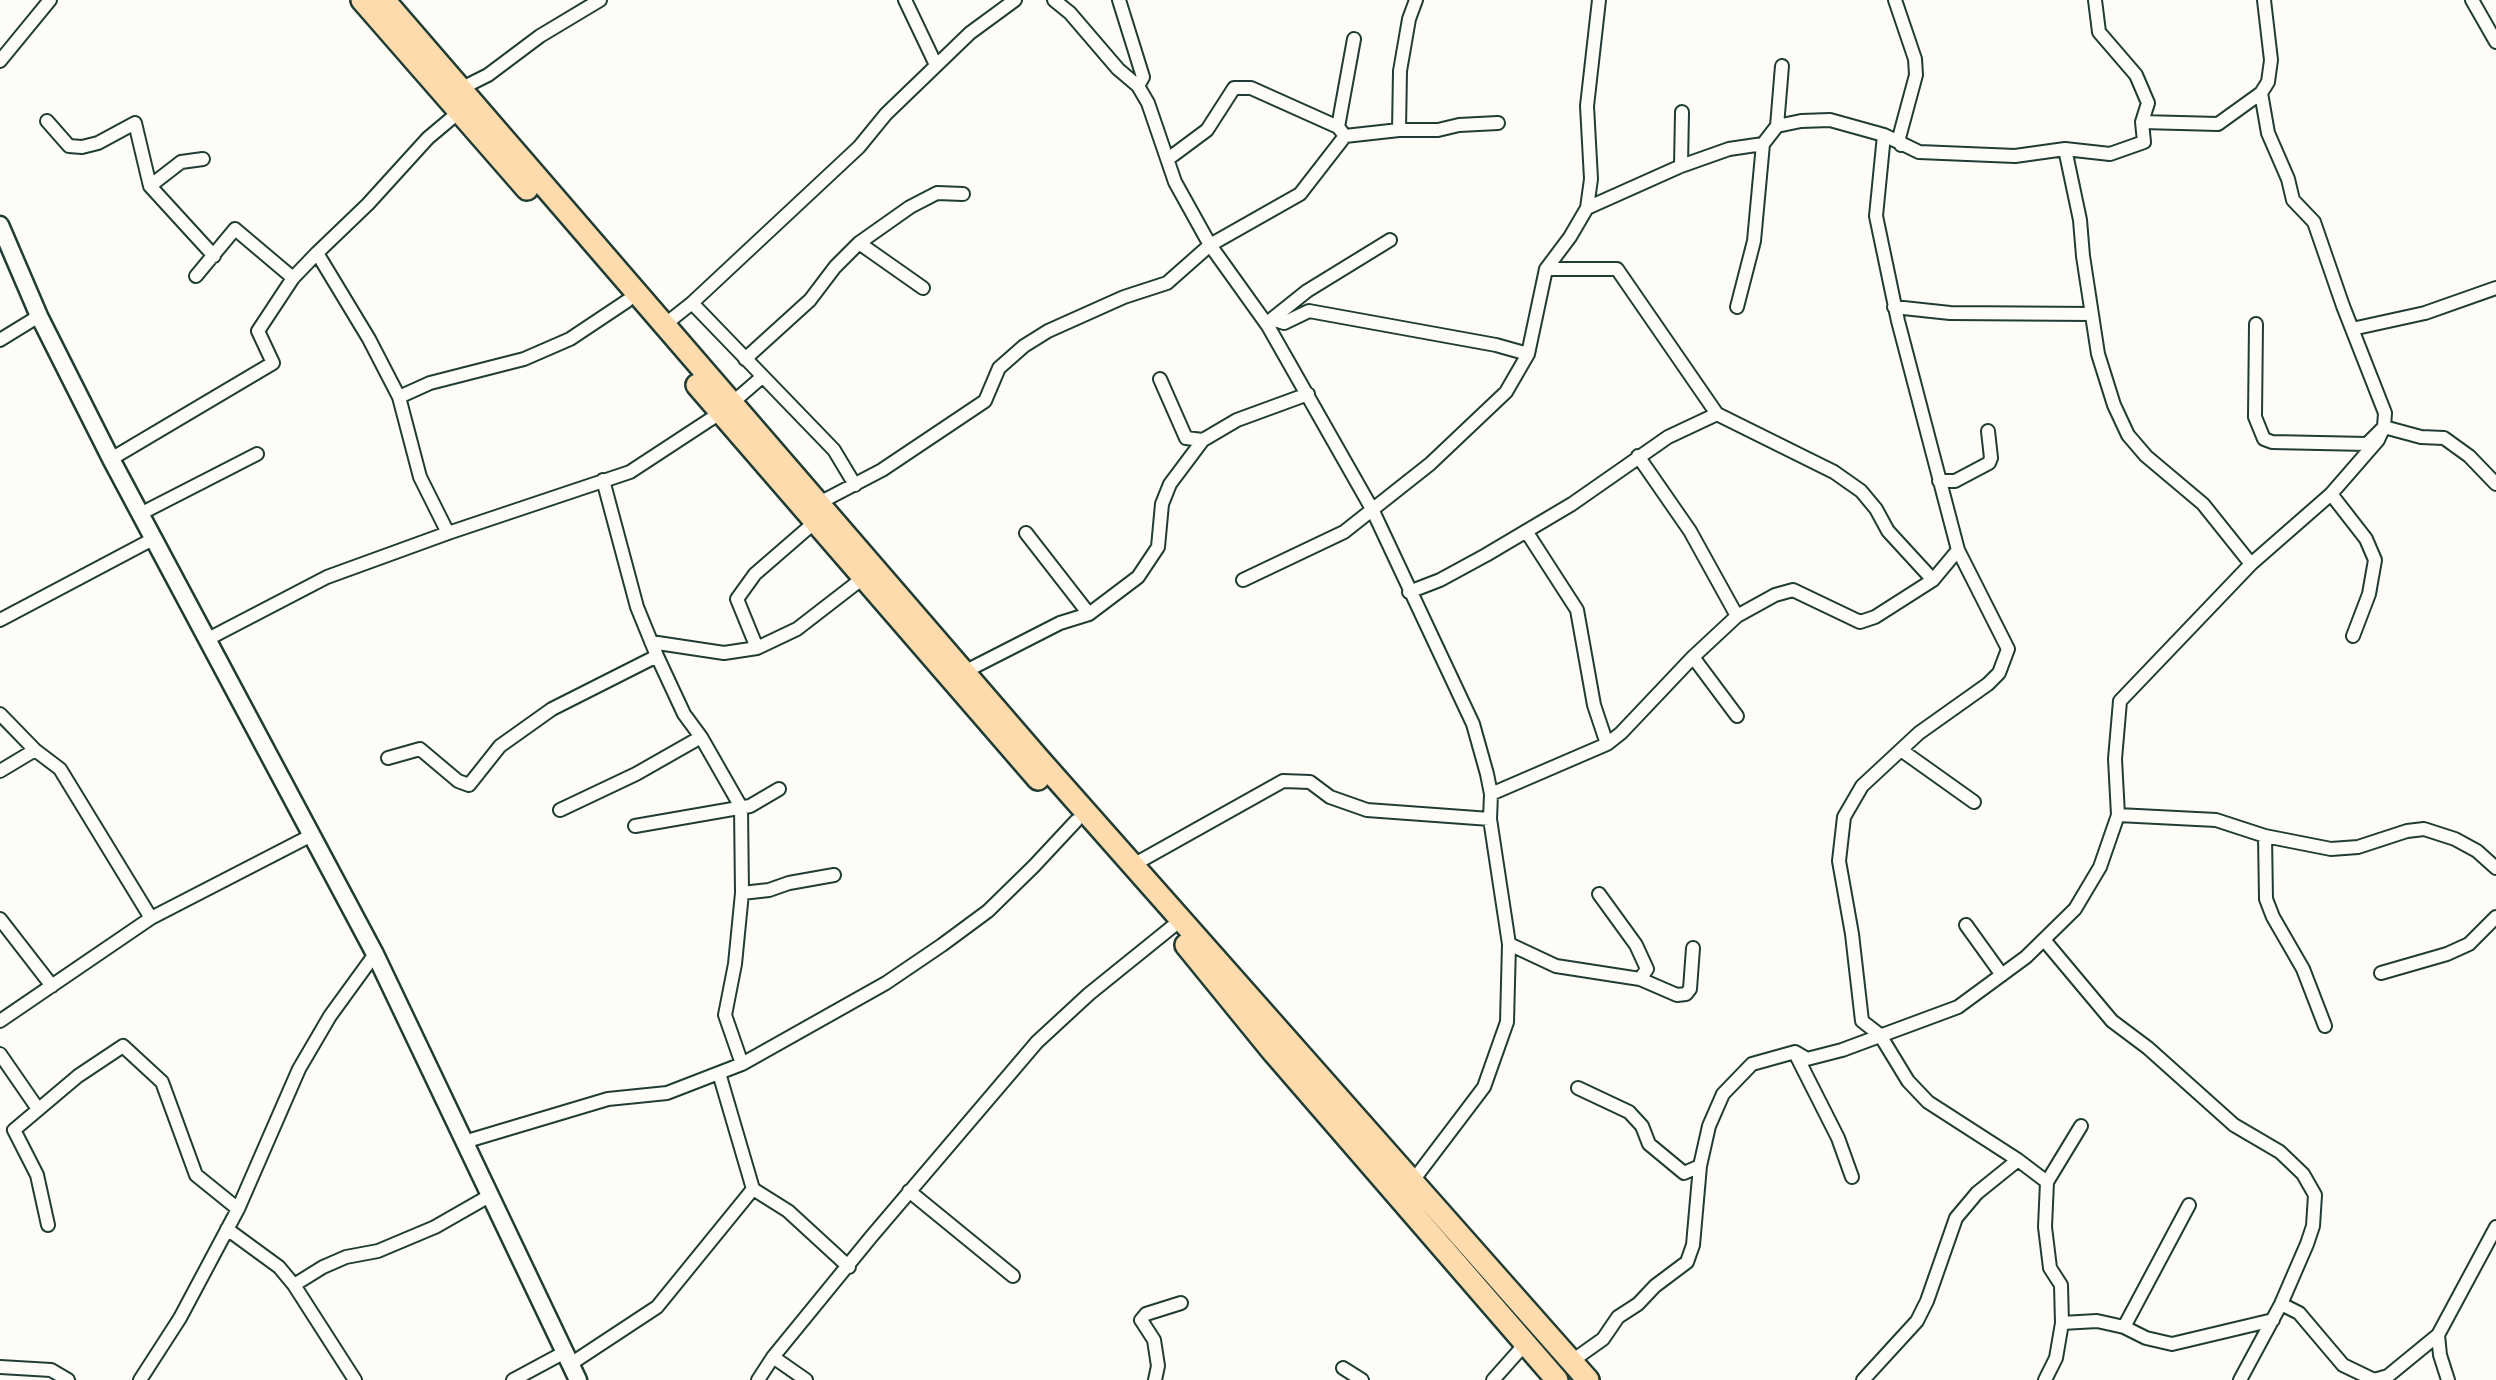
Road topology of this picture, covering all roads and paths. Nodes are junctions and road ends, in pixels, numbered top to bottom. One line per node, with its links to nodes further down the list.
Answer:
1 (50, 0): 17 (street)
2 (362, 0): 23 (highway)
3 (384, 0): 21 (highway)
4 (600, 0): 21 (street)
5 (905, 0): 18 (street)
6 (1015, 0): 18 (street)
7 (1054, 0): 20 (street)
8 (1120, 0): 20 (street)
9 (1416, 0): 29 (street)
10 (1599, 0): 40 (street)
11 (1895, 0): 33 (street)
12 (2095, 0): 26 (street)
13 (2264, 0): 22 (street)
14 (2472, 0): 16 (street)
15 (1354, 39): 30 (street)
16 (2496, 42)
17 (0, 61)
18 (936, 65): 53 (street)
19 (1782, 66): 28 (street)
20 (1138, 86): 36 (street)
21 (460, 89): 60 (highway)
22 (2261, 93): 26 (street); 61 (street)
23 (459, 112): 45 (street); 52 (highway)
24 (1682, 112): 37 (street)
25 (47, 121): 38 (street)
26 (2142, 122): 34 (street)
27 (1498, 123): 29 (street)
28 (1777, 126): 31 (street); 32 (street)
29 (1400, 130): 30 (street)
30 (1341, 131): 36 (street); 44 (street)
31 (1884, 135): 33 (street); 55 (street)
32 (1763, 144): 37 (street); 54 (street)
33 (1901, 145): 34 (street)
34 (2064, 149): 56 (street)
35 (203, 159): 38 (street)
36 (1168, 159): 44 (street)
37 (1682, 165): 40 (street)
38 (150, 186): 46 (street)
39 (963, 194): 43 (street)
40 (1587, 208): 47 (street)
41 (0, 225): 57 (street)
42 (1390, 240): 58 (street)
43 (859, 243): 50 (street); 64 (street)
44 (1210, 245): 58 (street); 80 (street)
45 (317, 254): 49 (street); 68 (street)
46 (214, 256): 48 (street); 49 (street)
47 (1545, 269): 63 (street); 70 (street)
48 (196, 276)
49 (293, 278): 76 (street)
50 (923, 288)
51 (2496, 288): 61 (street)
52 (627, 301): 68 (street); 69 (highway)
53 (692, 303): 60 (street); 64 (street)
54 (1737, 307)
55 (1894, 307): 56 (street); 78 (street)
56 (2092, 314): 90 (street)
57 (39, 316): 62 (street); 76 (street)
58 (1270, 322): 63 (street); 67 (street)
59 (2256, 324): 71 (street)
60 (663, 326): 69 (highway)
61 (2352, 329): 71 (street)
62 (0, 340)
63 (1528, 354): 82 (street)
64 (745, 358): 65 (street)
65 (762, 377): 69 (street); 80 (street)
66 (1160, 379): 73 (street)
67 (1308, 394): 73 (street); 82 (street)
68 (399, 397): 86 (street)
69 (726, 408): 77 (street); 83 (highway)
70 (1717, 414): 75 (street); 93 (street)
71 (2384, 427): 79 (street); 81 (street)
72 (1988, 431): 78 (street)
73 (1203, 440): 95 (street)
74 (257, 454): 84 (street)
75 (1638, 456): 85 (street); 96 (street)
76 (111, 459): 84 (street)
77 (603, 480): 86 (street); 100 (street)
78 (1940, 481): 89 (street)
79 (2496, 484)
80 (855, 485): 83 (street)
81 (2331, 494): 90 (street); 98 (street)
82 (1372, 509): 92 (street); 94 (street)
83 (817, 513): 91 (highway); 101 (street); 104 (highway)
84 (140, 514): 88 (street)
85 (1526, 531): 94 (street); 108 (street)
86 (448, 533): 99 (street)
87 (1026, 533): 95 (street)
88 (153, 539): 97 (street); 99 (street)
89 (1959, 550): 93 (street); 110 (street)
90 (2251, 564): 118 (street)
91 (863, 578): 101 (street); 120 (highway)
92 (1243, 580)
93 (1933, 580): 96 (street)
94 (1409, 592): 114 (street)
95 (1089, 614): 104 (street)
96 (1737, 616): 103 (street)
97 (0, 620)
98 (2353, 636)
99 (206, 640): 122 (street)
100 (651, 642): 101 (street); 102 (street)
101 (757, 648)
102 (657, 656): 107 (street); 111 (street)
103 (1693, 657): 106 (street); 108 (street)
104 (964, 672): 124 (highway)
105 (0, 714): 109 (street)
106 (1737, 716)
107 (701, 736): 116 (street); 117 (street)
108 (1607, 744): 114 (street)
109 (34, 750): 112 (street); 130 (street)
110 (1901, 750): 115 (street); 144 (street)
111 (388, 758)
112 (0, 771)
113 (779, 789): 116 (street)
114 (1491, 795): 119 (street)
115 (1974, 802)
116 (741, 807): 121 (street); 127 (street)
117 (560, 810)
118 (2118, 815): 123 (street); 134 (street)
119 (1490, 819): 124 (street); 135 (street)
120 (1076, 820): 133 (highway); 147 (street)
121 (635, 826)
122 (310, 836): 130 (street); 137 (street)
123 (2265, 836): 125 (street); 143 (street)
124 (1133, 866): 156 (highway)
125 (2496, 868)
126 (834, 875): 127 (street)
127 (742, 893): 147 (street)
128 (1599, 894): 140 (street)
129 (2496, 917): 138 (street)
130 (151, 918): 141 (street)
131 (0, 919): 141 (street)
132 (1966, 925): 139 (street)
133 (1172, 927): 159 (street); 175 (highway)
134 (2045, 940): 139 (street); 170 (street)
135 (1509, 944): 140 (street); 156 (street)
136 (1694, 948): 140 (street)
137 (375, 954): 152 (street); 162 (street)
138 (2381, 973)
139 (2002, 975): 144 (street)
140 (1640, 979)
141 (52, 986): 142 (street)
142 (0, 1021)
143 (2325, 1026)
144 (1880, 1035): 145 (street); 153 (street)
145 (1795, 1052): 154 (street); 155 (street)
146 (0, 1054): 150 (street)
147 (742, 1064): 148 (street)
148 (719, 1073): 152 (street); 158 (street)
149 (1578, 1088): 154 (street)
150 (38, 1109): 162 (street); 163 (street)
151 (2081, 1126): 157 (street)
152 (464, 1142): 160 (street)
153 (2018, 1160): 157 (street); 193 (street)
154 (1700, 1166): 178 (street)
155 (1852, 1177)
156 (1412, 1182): 178 (highway)
157 (2047, 1182): 172 (street)
158 (753, 1189): 166 (street); 177 (street)
159 (909, 1191): 166 (street); 167 (street)
160 (491, 1195): 168 (street); 177 (street)
161 (2189, 1205): 173 (street)
162 (238, 1209): 165 (street)
163 (48, 1225)
164 (2496, 1227): 174 (street)
165 (227, 1229): 168 (street); 182 (street)
166 (849, 1267): 176 (street)
167 (1013, 1276)
168 (294, 1285): 183 (street)
169 (1181, 1303): 188 (street)
170 (2281, 1304): 171 (street); 174 (street)
171 (2273, 1320): 173 (street); 195 (street)
172 (2062, 1323): 173 (street); 194 (street)
173 (2124, 1327)
174 (2438, 1335): 196 (street)
175 (1525, 1344): 190 (street); 191 (highway)
176 (773, 1357): 186 (street); 187 (street)
177 (567, 1358): 184 (street); 185 (street)
178 (1572, 1361): 192 (highway)
179 (0, 1367): 181 (street)
180 (1343, 1368): 189 (street)
181 (68, 1380)
182 (140, 1380)
183 (355, 1380)
184 (513, 1380)
185 (578, 1380)
186 (758, 1380)
187 (806, 1380)
188 (1155, 1380)
189 (1362, 1380)
190 (1492, 1380)
191 (1557, 1380)
192 (1588, 1380)
193 (1863, 1380)
194 (2045, 1380)
195 (2240, 1380)
196 (2448, 1380)

